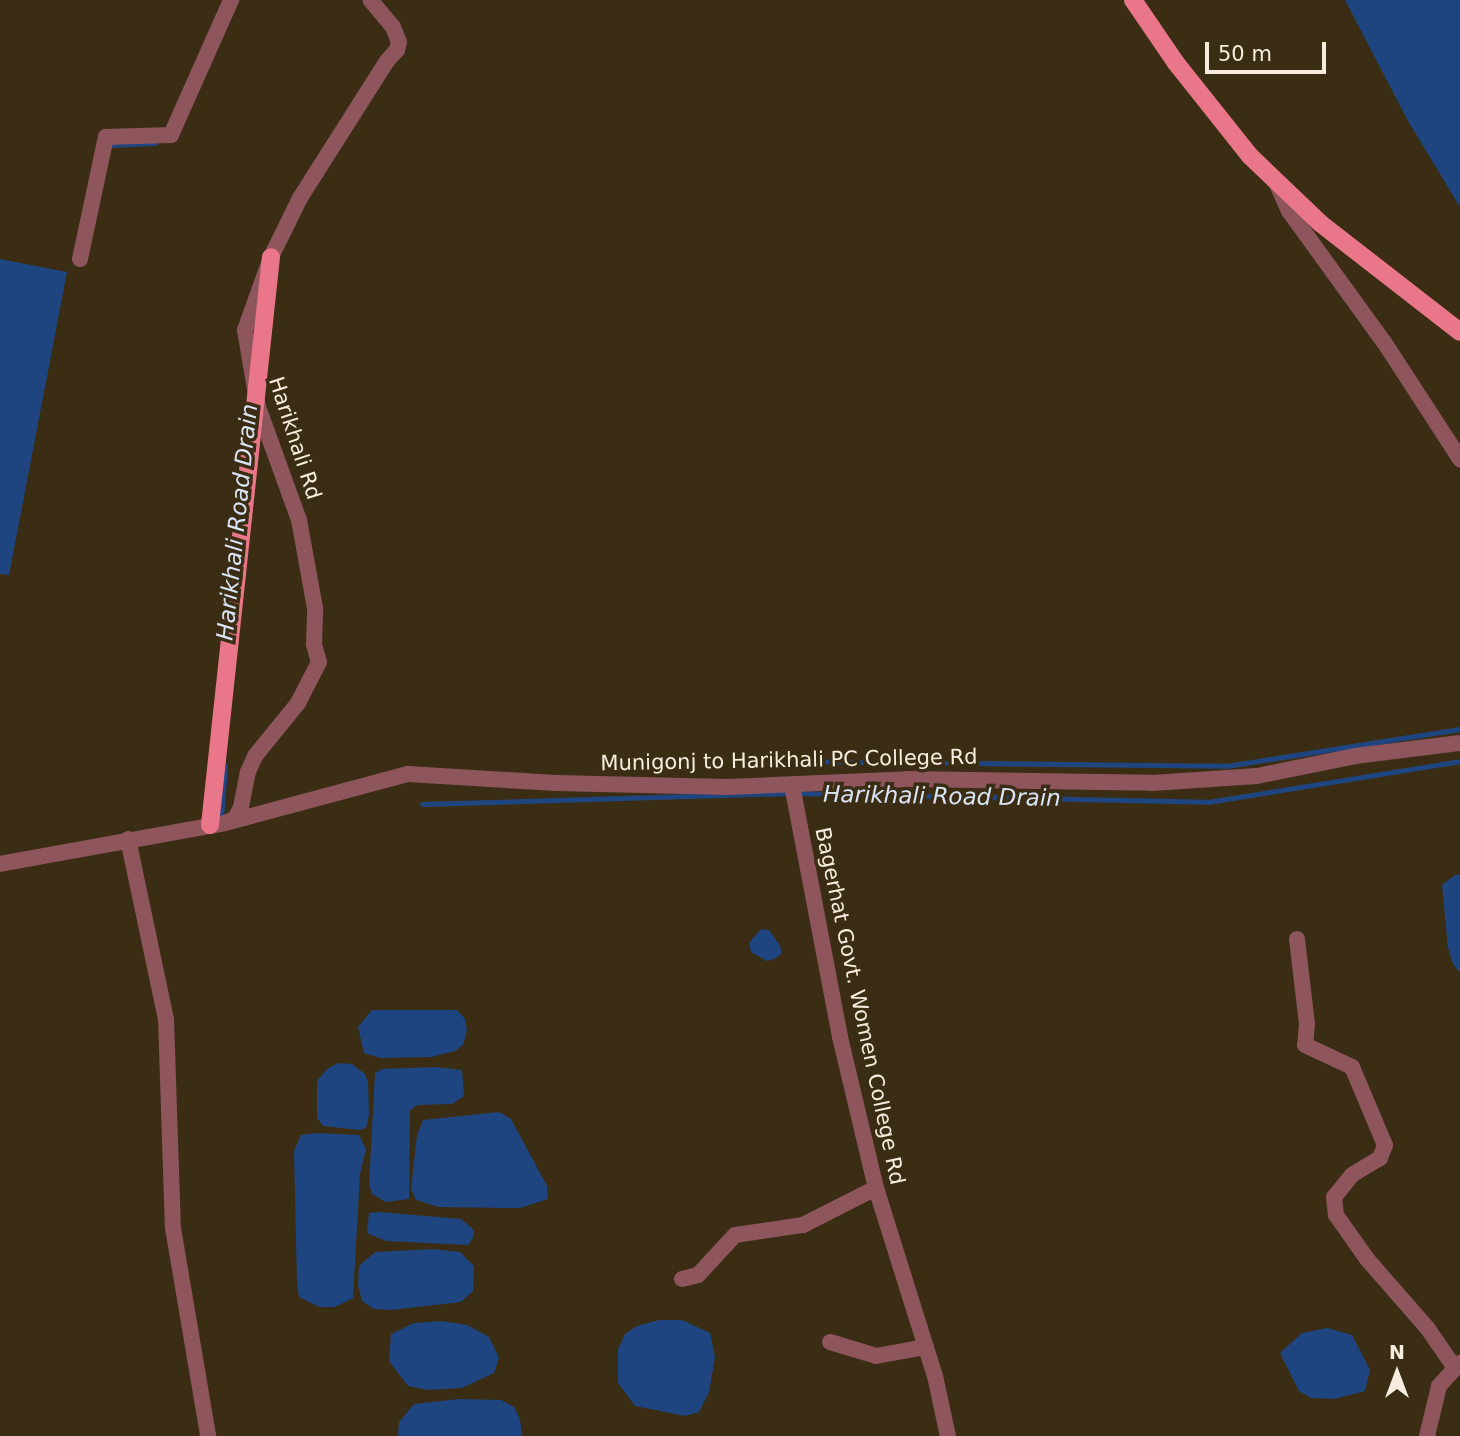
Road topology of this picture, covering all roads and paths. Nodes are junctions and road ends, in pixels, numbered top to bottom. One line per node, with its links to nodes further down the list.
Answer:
1 (231, 0): 6 (street)
2 (370, 0): 5 (street, Harikhali Rd)
3 (1133, 0): 4 (main road)
4 (1275, 180): 7 (main road); 8 (street)
5 (271, 257): 11 (main road); 11 (street, Harikhali Rd)
6 (80, 259)
7 (1460, 332)
8 (1460, 459)
9 (1460, 743): 10 (street, Munigonj to Harikhali PC College Rd)
10 (792, 785): 11 (street, Munigonj to Harikhali PC College Rd); 15 (street, Bagerhat Govt. Women College Rd)
11 (218, 824): 12 (street, Munigonj to Harikhali PC College Rd)
12 (128, 839): 13 (street, Munigonj to Harikhali PC College Rd); 20 (street)
13 (0, 864)
14 (1297, 939): 19 (street)
15 (876, 1188): 16 (street); 18 (street, Bagerhat Govt. Women College Rd)
16 (681, 1279)
17 (830, 1342): 18 (street)
18 (926, 1347): 21 (street, Bagerhat Govt. Women College Rd)
19 (1457, 1365): 22 (street)
20 (208, 1436)
21 (948, 1436)
22 (1427, 1436)

